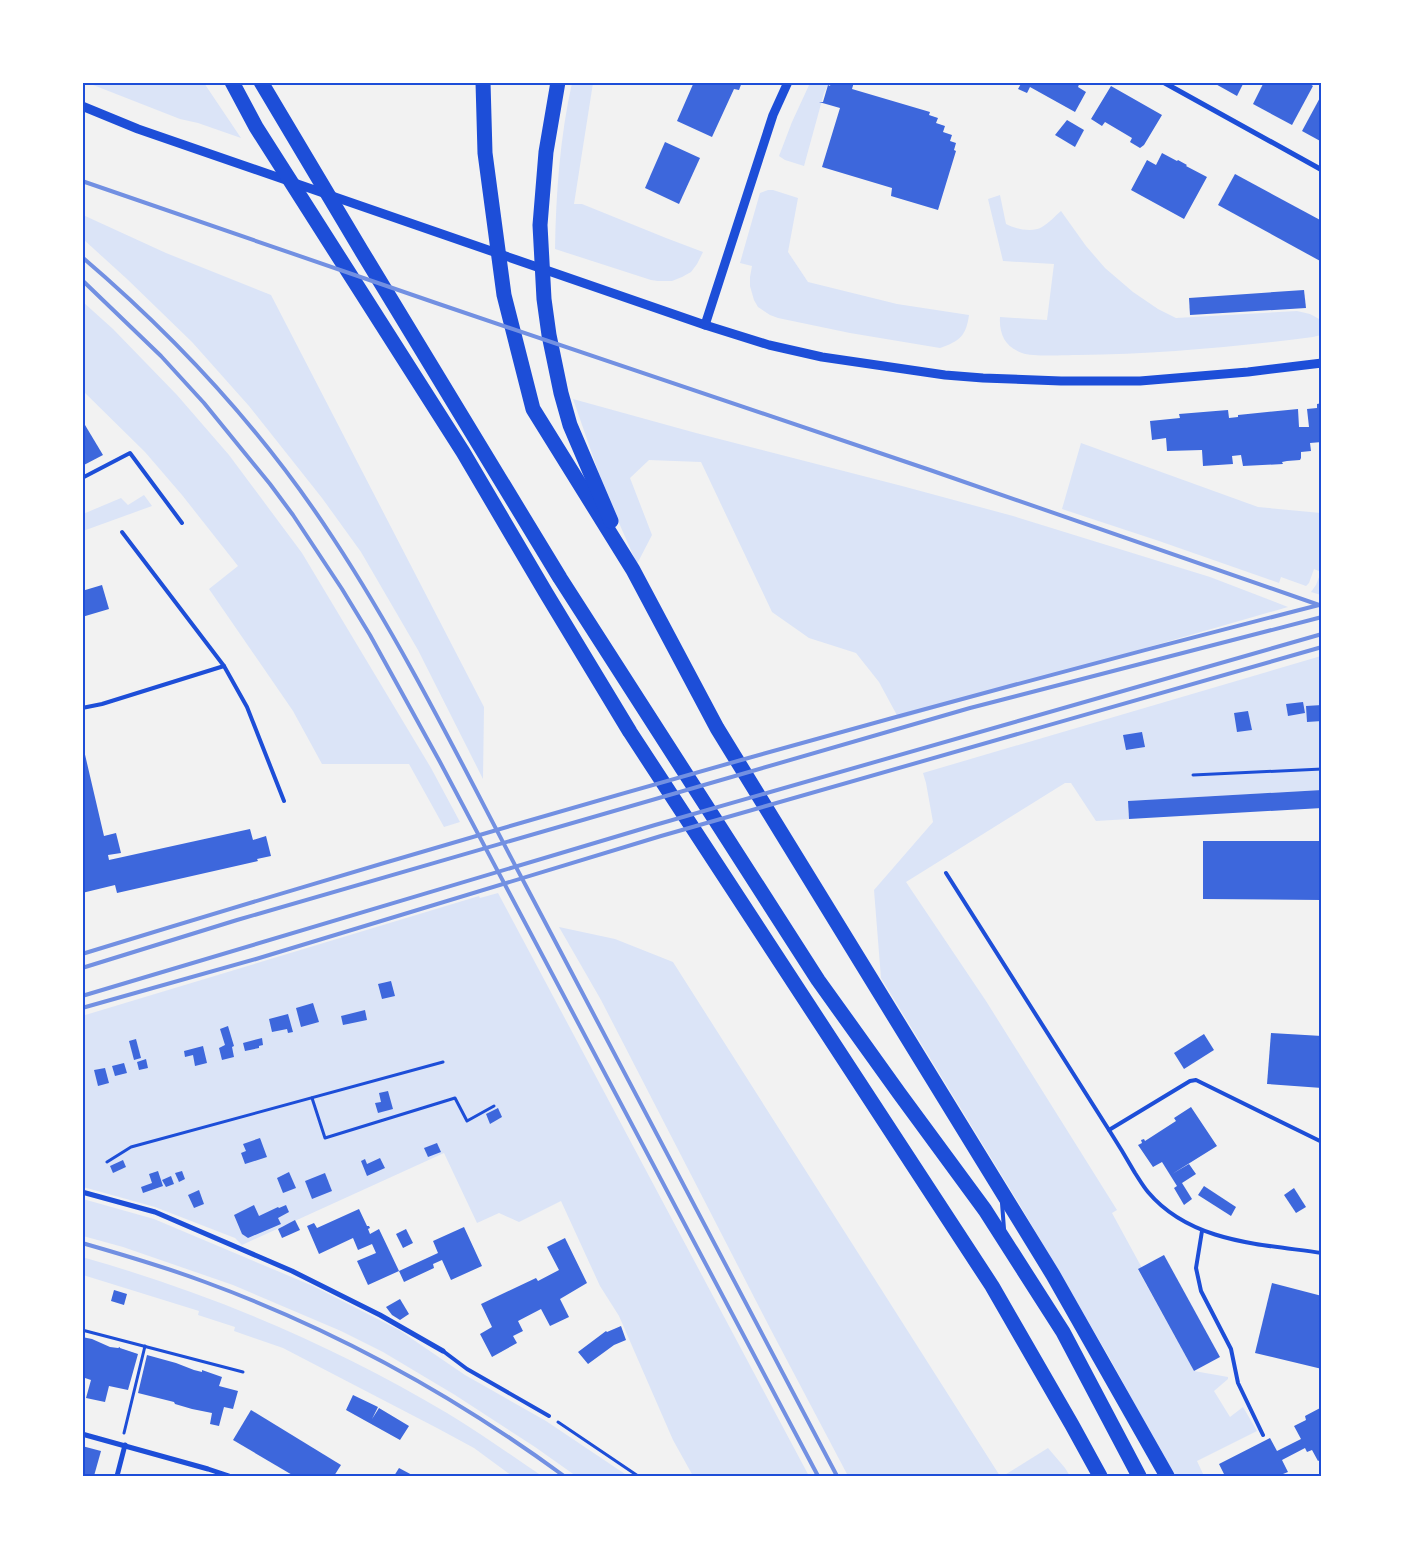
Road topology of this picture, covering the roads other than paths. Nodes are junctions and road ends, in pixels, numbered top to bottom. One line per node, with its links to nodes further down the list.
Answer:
1 (221, 82): 9 (highway)
2 (232, 82): 9 (highway)
3 (261, 82): 26 (highway)
4 (484, 82): 16 (highway)
5 (558, 82): 16 (highway)
6 (788, 82): 11 (street)
7 (1163, 82): 10 (street)
8 (82, 106): 11 (street)
9 (256, 127): 35 (highway)
10 (1322, 170)
11 (705, 325): 12 (street)
12 (1322, 363)
13 (82, 478): 14 (lane)
14 (182, 523)
15 (122, 532): 17 (lane)
16 (633, 570): 23 (highway)
17 (224, 666): 18 (lane); 19 (lane)
18 (82, 708)
19 (284, 801)
20 (946, 873): 21 (lane)
21 (1109, 1130): 22 (lane); 25 (lane)
22 (1322, 1142)
23 (1002, 1191): 26 (lane); 37 (highway)
24 (82, 1192): 28 (street)
25 (1202, 1231): 27 (lane); 31 (lane)
26 (1005, 1241): 36 (highway)
27 (1322, 1253)
28 (443, 1351): 29 (lane)
29 (549, 1416)
30 (82, 1434): 32 (street)
31 (1264, 1435)
32 (125, 1445): 33 (street); 34 (street)
33 (117, 1476)
34 (229, 1476)
35 (1100, 1476)
36 (1139, 1476)
37 (1166, 1476)

